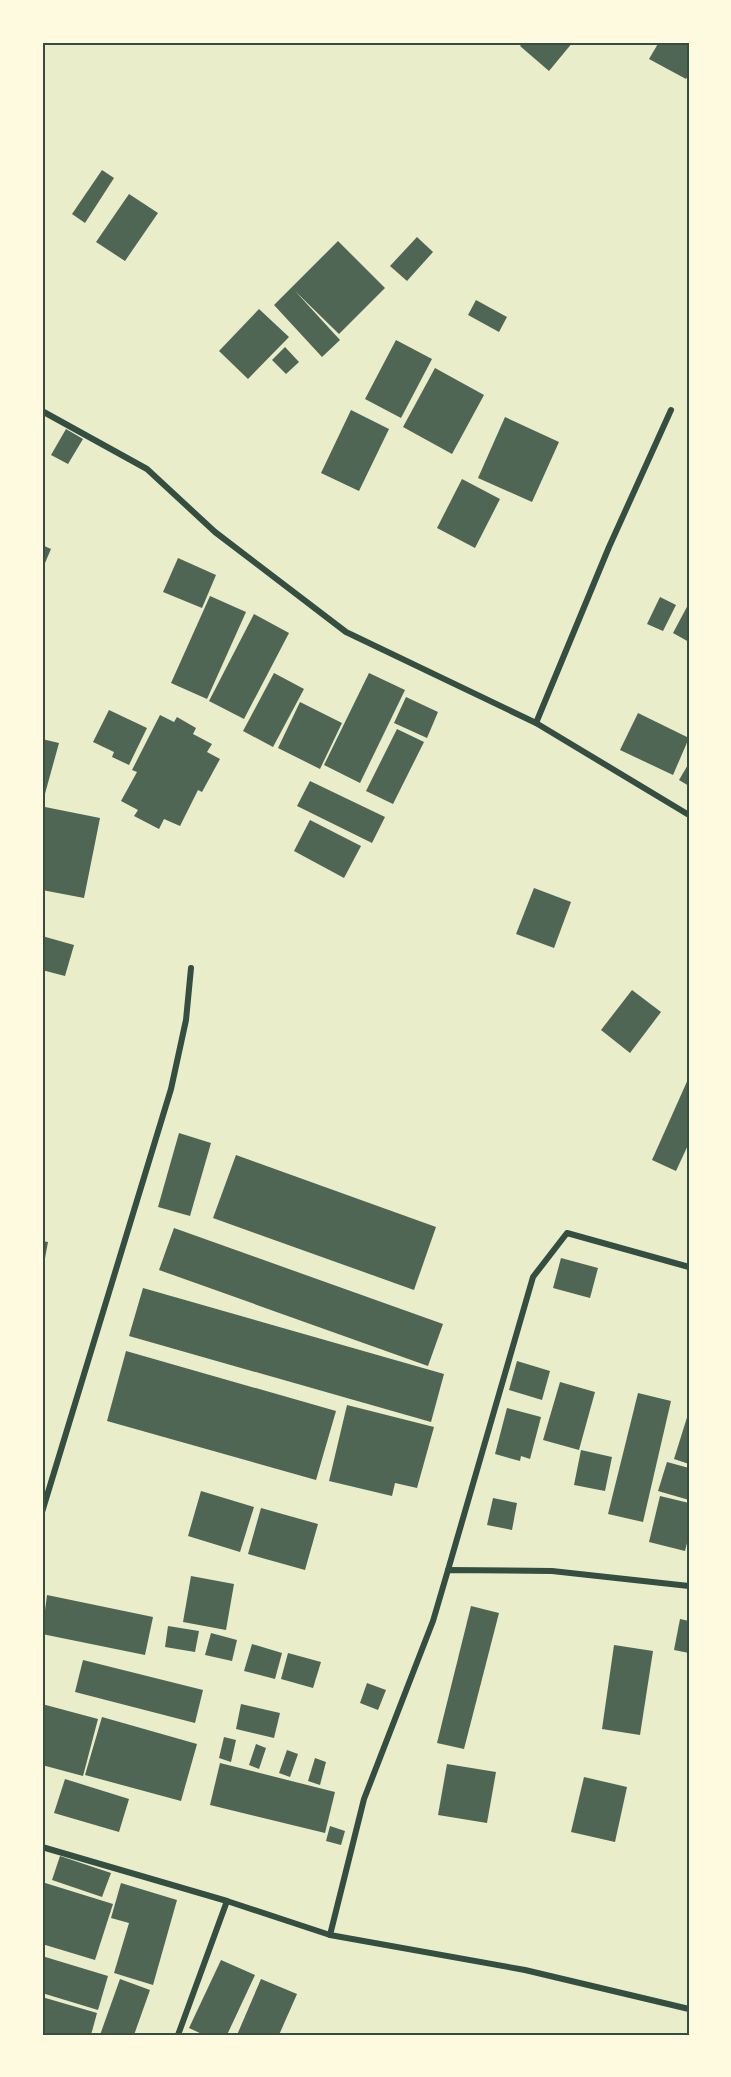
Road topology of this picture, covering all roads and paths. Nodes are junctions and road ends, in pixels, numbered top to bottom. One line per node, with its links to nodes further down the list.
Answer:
1 (671, 410): 3 (street)
2 (42, 411): 3 (street)
3 (537, 723): 4 (street)
4 (689, 815)
5 (191, 968): 7 (street)
6 (689, 1268): 8 (street)
7 (42, 1512)
8 (448, 1570): 9 (street); 12 (street)
9 (689, 1586)
10 (42, 1846): 11 (street)
11 (226, 1901): 12 (street); 14 (street)
12 (330, 1935): 13 (street)
13 (689, 2009)
14 (178, 2035)

